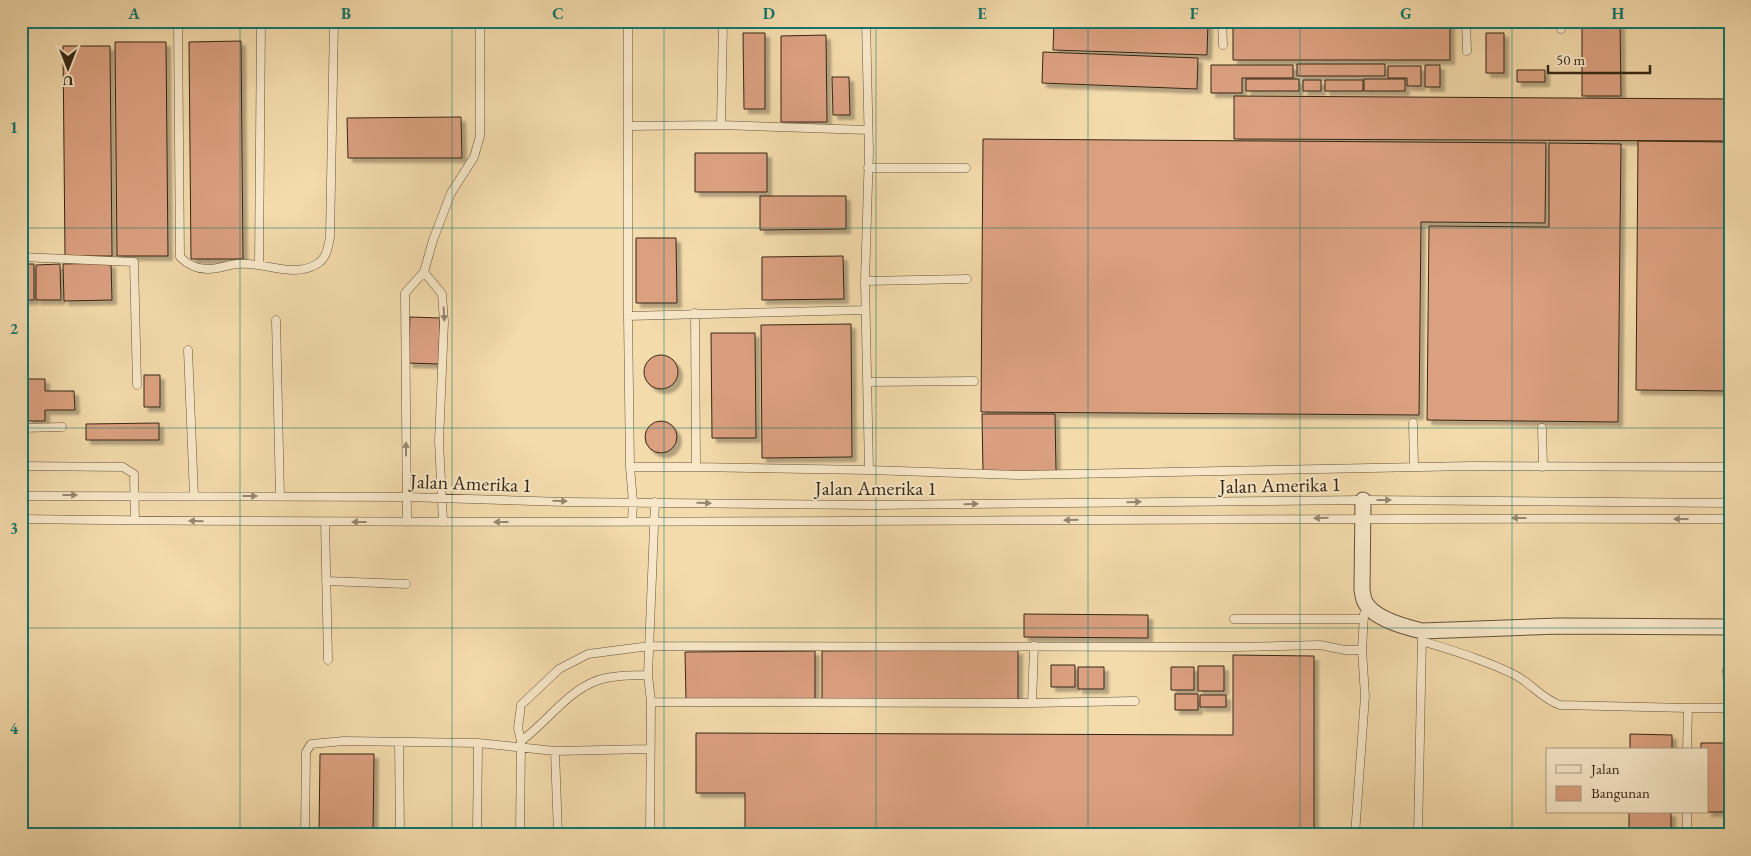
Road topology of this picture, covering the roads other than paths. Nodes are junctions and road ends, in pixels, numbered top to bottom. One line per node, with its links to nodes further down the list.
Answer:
1 (178, 21): 18 (lane)
2 (260, 21): 18 (lane)
3 (334, 21): 18 (lane)
4 (480, 21): 19 (lane)
5 (628, 21): 13 (lane)
6 (723, 21): 12 (lane)
7 (866, 21): 14 (lane)
8 (1222, 21): 10 (lane)
9 (1466, 21): 11 (lane)
10 (1223, 45)
11 (1468, 51)
12 (722, 125): 13 (lane); 14 (lane)
13 (628, 126): 24 (lane)
14 (868, 130): 15 (lane)
15 (868, 168): 16 (lane); 21 (lane)
16 (966, 168)
17 (21, 257): 29 (lane)
18 (259, 264)
19 (424, 272): 45 (lane, one-way to 19); 46 (lane, one-way to 46)
20 (966, 279): 21 (lane)
21 (865, 281): 22 (lane)
22 (865, 310): 23 (lane); 28 (lane)
23 (696, 312): 24 (lane); 36 (lane)
24 (628, 316): 35 (lane)
25 (276, 320): 44 (lane)
26 (188, 350): 43 (lane)
27 (974, 381): 28 (lane)
28 (868, 382): 40 (lane)
29 (137, 385)
30 (1413, 423): 39 (lane)
31 (62, 427): 32 (lane)
32 (21, 428)
33 (1542, 428): 37 (lane)
34 (21, 466): 41 (lane)
35 (630, 467): 36 (lane); 48 (lane)
36 (696, 467): 40 (lane)
37 (1543, 467): 38 (lane); 39 (lane)
38 (1730, 467)
39 (1414, 468): 40 (lane)
40 (869, 470)
41 (135, 495): 42 (lane, Jalan Amerika 1, one-way to 41); 43 (lane, Jalan Amerika 1); 54 (lane)
42 (21, 496)
43 (194, 496): 44 (lane, Jalan Amerika 1, one-way to 44)
44 (280, 496): 45 (lane, Jalan Amerika 1)
45 (406, 497): 46 (lane, Jalan Amerika 1); 58 (lane)
46 (442, 498): 48 (lane, Jalan Amerika 1, one-way to 48); 59 (lane)
47 (1363, 500): 49 (lane, Jalan Amerika 1, one-way to 47); 50 (lane, Jalan Amerika 1, one-way to 50); 51 (street)
48 (633, 502): 49 (lane, Jalan Amerika 1); 55 (lane)
49 (655, 502): 56 (lane)
50 (1730, 503)
51 (1364, 518): 53 (lane, Jalan Amerika 1, one-way to 51); 56 (lane, Jalan Amerika 1, one-way to 56); 62 (street)
52 (21, 519): 54 (lane, Jalan Amerika 1)
53 (1730, 519)
54 (135, 520): 57 (lane, Jalan Amerika 1, one-way to 54)
55 (632, 521): 56 (lane, Jalan Amerika 1); 59 (lane, Jalan Amerika 1, one-way to 59)
56 (655, 521): 67 (lane)
57 (325, 522): 58 (lane, Jalan Amerika 1, one-way to 57); 60 (lane)
58 (407, 522): 59 (lane, Jalan Amerika 1)
59 (443, 522)
60 (326, 581): 61 (lane); 70 (lane)
61 (406, 584)
62 (1365, 602): 64 (lane); 66 (street)
63 (1234, 619): 64 (lane)
64 (1364, 619): 69 (lane)
65 (1730, 627): 66 (street)
66 (1422, 636): 76 (lane); 92 (lane)
67 (650, 646): 68 (lane); 72 (lane); 80 (lane)
68 (1034, 646): 69 (lane); 75 (lane)
69 (1362, 650): 91 (lane)
70 (328, 660)
71 (1727, 670): 77 (lane)
72 (648, 675): 74 (lane); 80 (lane)
73 (1134, 701): 75 (lane)
74 (651, 702): 75 (lane); 82 (lane)
75 (1032, 703)
76 (1688, 708): 77 (lane); 81 (lane)
77 (1729, 708)
78 (399, 742): 79 (lane); 85 (lane); 86 (lane)
79 (478, 743): 80 (lane); 87 (lane)
80 (520, 745): 83 (lane); 88 (lane)
81 (1687, 748)
82 (650, 749): 83 (lane); 90 (lane)
83 (555, 751): 89 (lane)
84 (1687, 814): 93 (lane)
85 (305, 835)
86 (400, 835)
87 (477, 835)
88 (520, 835)
89 (558, 835)
90 (650, 835)
91 (1356, 835)
92 (1418, 835)
93 (1687, 835)

